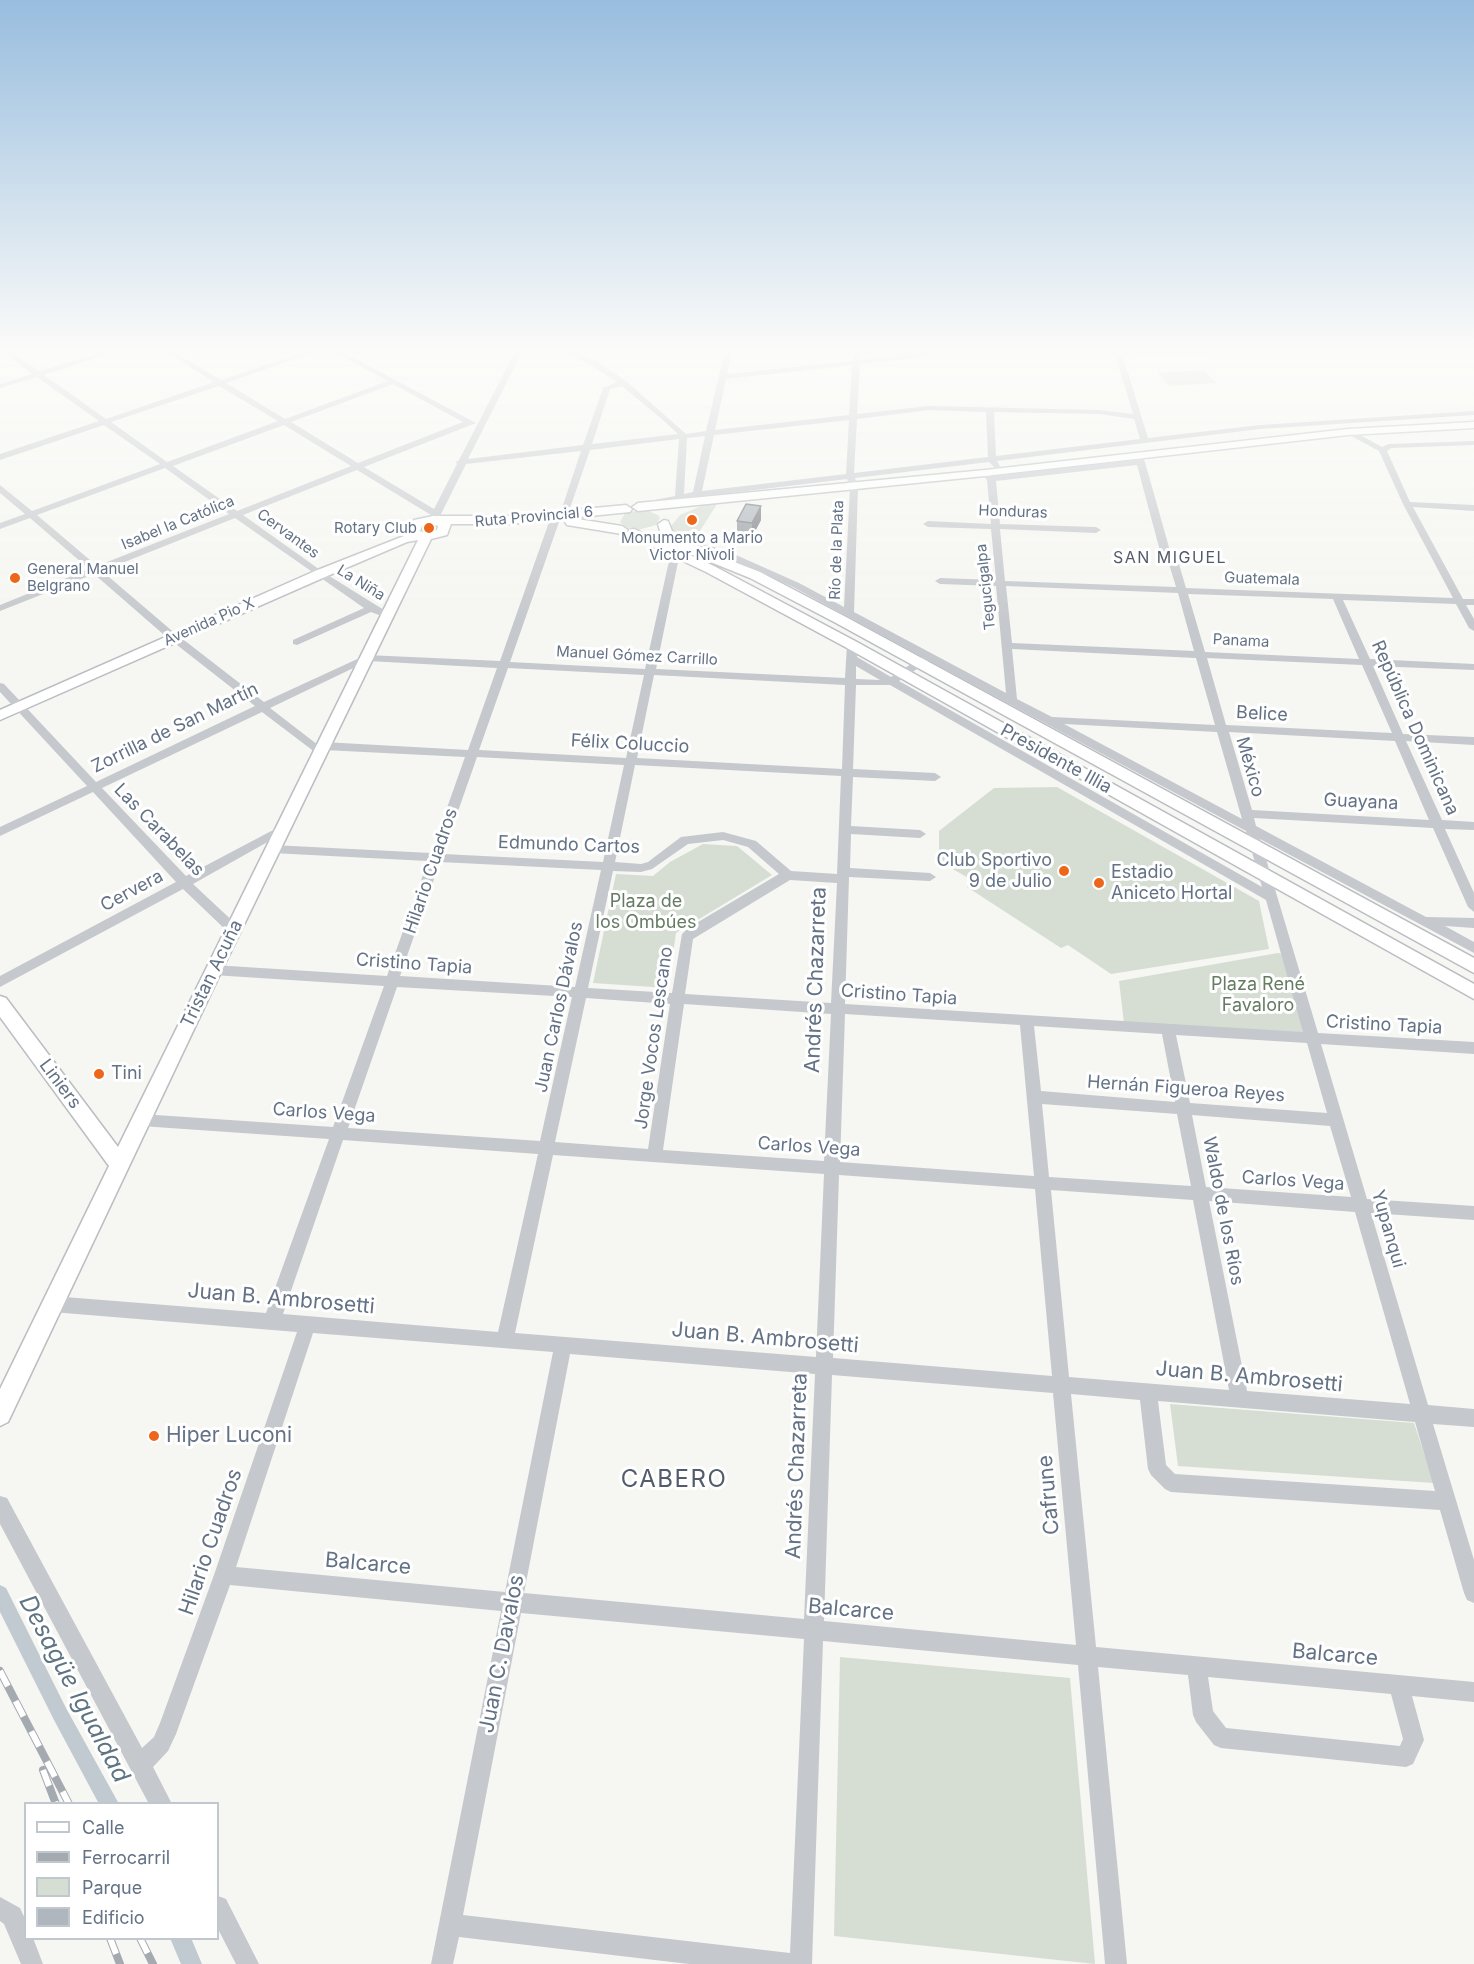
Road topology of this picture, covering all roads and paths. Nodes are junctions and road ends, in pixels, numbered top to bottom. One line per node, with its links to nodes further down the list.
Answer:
1 (46, 442): 21 (street)
2 (134, 442): 25 (street, Cervantes)
3 (231, 442): 25 (street)
4 (316, 442): 26 (street)
5 (420, 442): 26 (street, Isabel la Católica)
6 (470, 442): 24 (street)
7 (588, 442): 19 (street, Hilario Cuadros)
8 (625, 442): 19 (street)
9 (683, 442): 30 (street)
10 (708, 442): 31 (street)
11 (852, 442): 28 (street, Río de la Plata)
12 (991, 442): 23 (street)
13 (1140, 442): 17 (street)
14 (1255, 442): 16 (main road)
15 (1366, 442): 20 (street)
16 (1242, 443): 22 (main road)
17 (1122, 444): 22 (street); 23 (street)
18 (1472, 445): 20 (street)
19 (587, 446): 24 (street); 37 (street, Hilario Cuadros)
20 (1382, 450): 32 (street)
21 (0, 457)
22 (1136, 458): 27 (main road); 45 (street)
23 (992, 460): 27 (street); 28 (street)
24 (460, 462): 41 (street)
25 (167, 465): 35 (street, Cervantes); 36 (street)
26 (357, 467): 35 (street, Isabel la Católica); 41 (street)
27 (992, 474): 28 (main road); 42 (street, Tegucigalpa)
28 (852, 482): 31 (main road); 58 (street, Río de la Plata)
29 (0, 488): 36 (street)
30 (679, 497): 31 (street); 33 (street)
31 (702, 498): 33 (main road, Ruta Provincial 6); 38 (main road)
32 (1407, 504): 34 (street); 54 (street)
33 (633, 508): 37 (main road, Ruta Provincial 6); 38 (main road); 44 (main road)
34 (1474, 508)
35 (237, 514): 48 (street, Isabel la Católica); 49 (street, Cervantes)
36 (31, 515): 40 (street); 48 (street)
37 (559, 518): 41 (main road, Ruta Provincial 6); 44 (main road, Ruta Provincial 6); 68 (street, Hilario Cuadros)
38 (665, 522): 44 (main road); 46 (main road, Presidente Illia)
39 (928, 524): 42 (street, Honduras)
40 (0, 526)
41 (431, 526): 49 (main road, Avenida Pio X); 57 (main road, Tristan Acuña)
42 (995, 526): 43 (street, Honduras); 51 (street, Tegucigalpa)
43 (1096, 530)
44 (628, 532): 46 (main road, Presidente Illia)
45 (1165, 551)
46 (686, 553): 58 (street); 63 (main road, Presidente Illia); 66 (main road, Presidente Illia); 70 (street, Juan Carlos Dávalos)
47 (1174, 564): 52 (street, México)
48 (96, 570): 56 (street, Isabel la Católica); 60 (street)
49 (316, 571): 57 (street, La Niña); 60 (main road, Avenida Pio X)
50 (940, 581): 51 (street, Guatemala)
51 (1001, 583): 52 (street, Guatemala); 62 (street, Tegucigalpa)
52 (1182, 591): 53 (street, Guatemala); 64 (street, México)
53 (1337, 597): 54 (street, Guatemala); 67 (street, República Dominicana)
54 (1459, 602): 55 (street, Guatemala); 59 (street)
55 (1474, 602)
56 (0, 608)
57 (379, 612): 61 (street); 65 (main road, Tristan Acuña)
58 (849, 614): 66 (street)
59 (1474, 628)
60 (171, 635): 75 (main road, Avenida Pio X); 76 (street)
61 (297, 642)
62 (1007, 646): 64 (street, Panama); 74 (street, Tegucigalpa)
63 (852, 652): 71 (main road, Presidente Illia); 72 (street, Andrés Chazarreta)
64 (1200, 654): 67 (street, Panama); 79 (street, México)
65 (366, 657): 68 (street, Manuel Gómez Carrillo); 76 (street, Zorrilla de San Martín); 82 (main road, Tristan Acuña)
66 (925, 660): 71 (street); 74 (street); 97 (main road, Presidente Illia)
67 (1366, 662): 69 (street, Panama); 80 (street, República Dominicana)
68 (504, 664): 70 (street, Manuel Gómez Carrillo); 83 (street, Hilario Cuadros)
69 (1474, 667)
70 (650, 671): 72 (street, Manuel Gómez Carrillo); 84 (street, Juan Carlos Dávalos)
71 (897, 678): 72 (street, Manuel Gómez Carrillo); 87 (main road, Presidente Illia)
72 (850, 682): 85 (street, Andrés Chazarreta)
73 (0, 686): 75 (street, Las Carabelas)
74 (1012, 700): 78 (street)
75 (10, 703): 77 (main road, Avenida Pio X); 88 (street, Las Carabelas)
76 (262, 707): 82 (street); 88 (street, Zorrilla de San Martín)
77 (0, 715)
78 (1048, 719): 79 (street, Belice); 92 (street)
79 (1221, 728): 80 (street, Belice); 89 (street, México)
80 (1399, 737): 81 (street, Belice); 90 (street, República Dominicana)
81 (1474, 741)
82 (321, 749): 83 (street, Félix Coluccio); 94 (main road, Tristan Acuña)
83 (473, 754): 84 (street, Félix Coluccio); 99 (street, Hilario Cuadros)
84 (630, 762): 85 (street, Félix Coluccio); 100 (street, Juan Carlos Dávalos)
85 (847, 773): 86 (street, Félix Coluccio); 93 (street, Andrés Chazarreta)
86 (935, 777)
87 (1075, 777): 103 (main road, Presidente Illia); 106 (street)
88 (93, 788): 95 (street, Zorrilla de San Martín); 105 (street, Las Carabelas)
89 (1246, 814): 90 (street, Guayana); 92 (street, México)
90 (1437, 824): 91 (street, Guayana); 107 (street, República Dominicana)
91 (1474, 826)
92 (1251, 829): 97 (street, México); 108 (street)
93 (844, 830): 96 (street); 102 (street, Andrés Chazarreta)
94 (281, 831): 98 (main road, Tristan Acuña); 105 (street, Cervera)
95 (0, 832)
96 (920, 834)
97 (1257, 847): 103 (street, México); 112 (main road, Presidente Illia)
98 (272, 849): 99 (street, Edmundo Cartos); 110 (main road, Tristan Acuña)
99 (436, 857): 100 (street, Edmundo Cartos); 114 (street, Hilario Cuadros)
100 (608, 868): 101 (street, Edmundo Cartos); 117 (street, Juan Carlos Dávalos)
101 (788, 875): 102 (street); 118 (street, Jorge Vocos Lescano)
102 (843, 876): 104 (street); 120 (street, Andrés Chazarreta)
103 (1264, 876): 106 (street, Yupanqui); 116 (main road, Presidente Illia)
104 (930, 877)
105 (184, 884): 110 (street, Las Carabelas); 115 (street, Cervera)
106 (1270, 897): 123 (street, Yupanqui)
107 (1474, 907)
108 (1422, 921): 109 (street); 111 (street)
109 (1474, 923)
110 (234, 930): 113 (main road, Tristan Acuña)
111 (1474, 948)
112 (1474, 966)
113 (213, 970): 114 (street, Cristino Tapia); 127 (main road, Tristan Acuña)
114 (392, 981): 117 (street, Cristino Tapia); 129 (street, Hilario Cuadros)
115 (0, 982)
116 (1474, 992)
117 (580, 993): 118 (street, Cristino Tapia); 130 (street, Juan Carlos Dávalos)
118 (679, 999): 120 (street, Cristino Tapia); 131 (street, Jorge Vocos Lescano)
119 (0, 1003): 132 (main road, Liniers)
120 (838, 1009): 121 (street, Cristino Tapia); 133 (street, Andrés Chazarreta)
121 (1027, 1021): 122 (street, Cristino Tapia); 125 (street, Cafrune)
122 (1168, 1030): 123 (street, Cristino Tapia); 126 (street, Waldo de los Ríos)
123 (1312, 1039): 124 (street, Cristino Tapia); 128 (street, Yupanqui)
124 (1474, 1048)
125 (1034, 1097): 126 (street, Hernán Figueroa Reyes); 134 (street, Cafrune)
126 (1183, 1108): 128 (street, Hernán Figueroa Reyes); 135 (street, Waldo de los Ríos)
127 (141, 1120): 129 (street, Carlos Vega); 132 (main road, Tristan Acuña)
128 (1336, 1120): 136 (street, Yupanqui)
129 (338, 1134): 130 (street, Carlos Vega); 139 (street, Hilario Cuadros)
130 (547, 1148): 131 (street, Carlos Vega); 141 (street, Juan Carlos Dávalos)
131 (655, 1156): 133 (street, Carlos Vega)
132 (119, 1164): 138 (main road, Tristan Acuña)
133 (832, 1168): 134 (street, Carlos Vega); 143 (street, Andrés Chazarreta)
134 (1042, 1183): 135 (street, Carlos Vega); 144 (street, Cafrune)
135 (1200, 1194): 136 (street, Carlos Vega); 146 (street, Waldo de los Ríos)
136 (1361, 1205): 137 (street, Carlos Vega); 148 (street, Yupanqui)
137 (1474, 1213)
138 (52, 1304): 139 (street, Juan B. Ambrosetti); 147 (main road, Tristan Acuña)
139 (272, 1321): 140 (street, Juan B. Ambrosetti)
140 (308, 1324): 141 (street, Juan B. Ambrosetti); 152 (street, Hilario Cuadros)
141 (505, 1339): 142 (street, Juan B. Ambrosetti)
142 (563, 1344): 143 (street, Juan B. Ambrosetti); 154 (street, Juan C. Davalos)
143 (824, 1366): 144 (street, Juan B. Ambrosetti); 155 (street, Andrés Chazarreta)
144 (1061, 1385): 145 (street, Juan B. Ambrosetti); 156 (street, Cafrune)
145 (1148, 1392): 146 (street, Juan B. Ambrosetti); 150 (street)
146 (1240, 1399): 148 (street, Juan B. Ambrosetti)
147 (0, 1414)
148 (1422, 1414): 149 (street, Juan B. Ambrosetti); 150 (street, Yupanqui)
149 (1474, 1418)
150 (1448, 1501): 153 (street, Yupanqui)
151 (0, 1505): 160 (street)
152 (224, 1575): 154 (street, Balcarce); 160 (street, Hilario Cuadros)
153 (1474, 1593)
154 (513, 1602): 155 (street, Balcarce); 164 (street, Juan C. Davalos)
155 (814, 1630): 156 (street, Balcarce); 169 (street, Andrés Chazarreta)
156 (1087, 1656): 157 (street, Balcarce); 170 (street, Cafrune)
157 (1197, 1667): 158 (street, Balcarce); 158 (street)
158 (1399, 1685): 159 (street, Balcarce)
159 (1474, 1692)
160 (140, 1765): 161 (street)
161 (160, 1802)
162 (0, 1908): 165 (street)
163 (219, 1909): 166 (street)
164 (448, 1925): 167 (street, Juan C. Davalos); 168 (street)
165 (32, 1964)
166 (248, 1964)
167 (442, 1964)
168 (788, 1964)
169 (801, 1964)
170 (1116, 1964)

